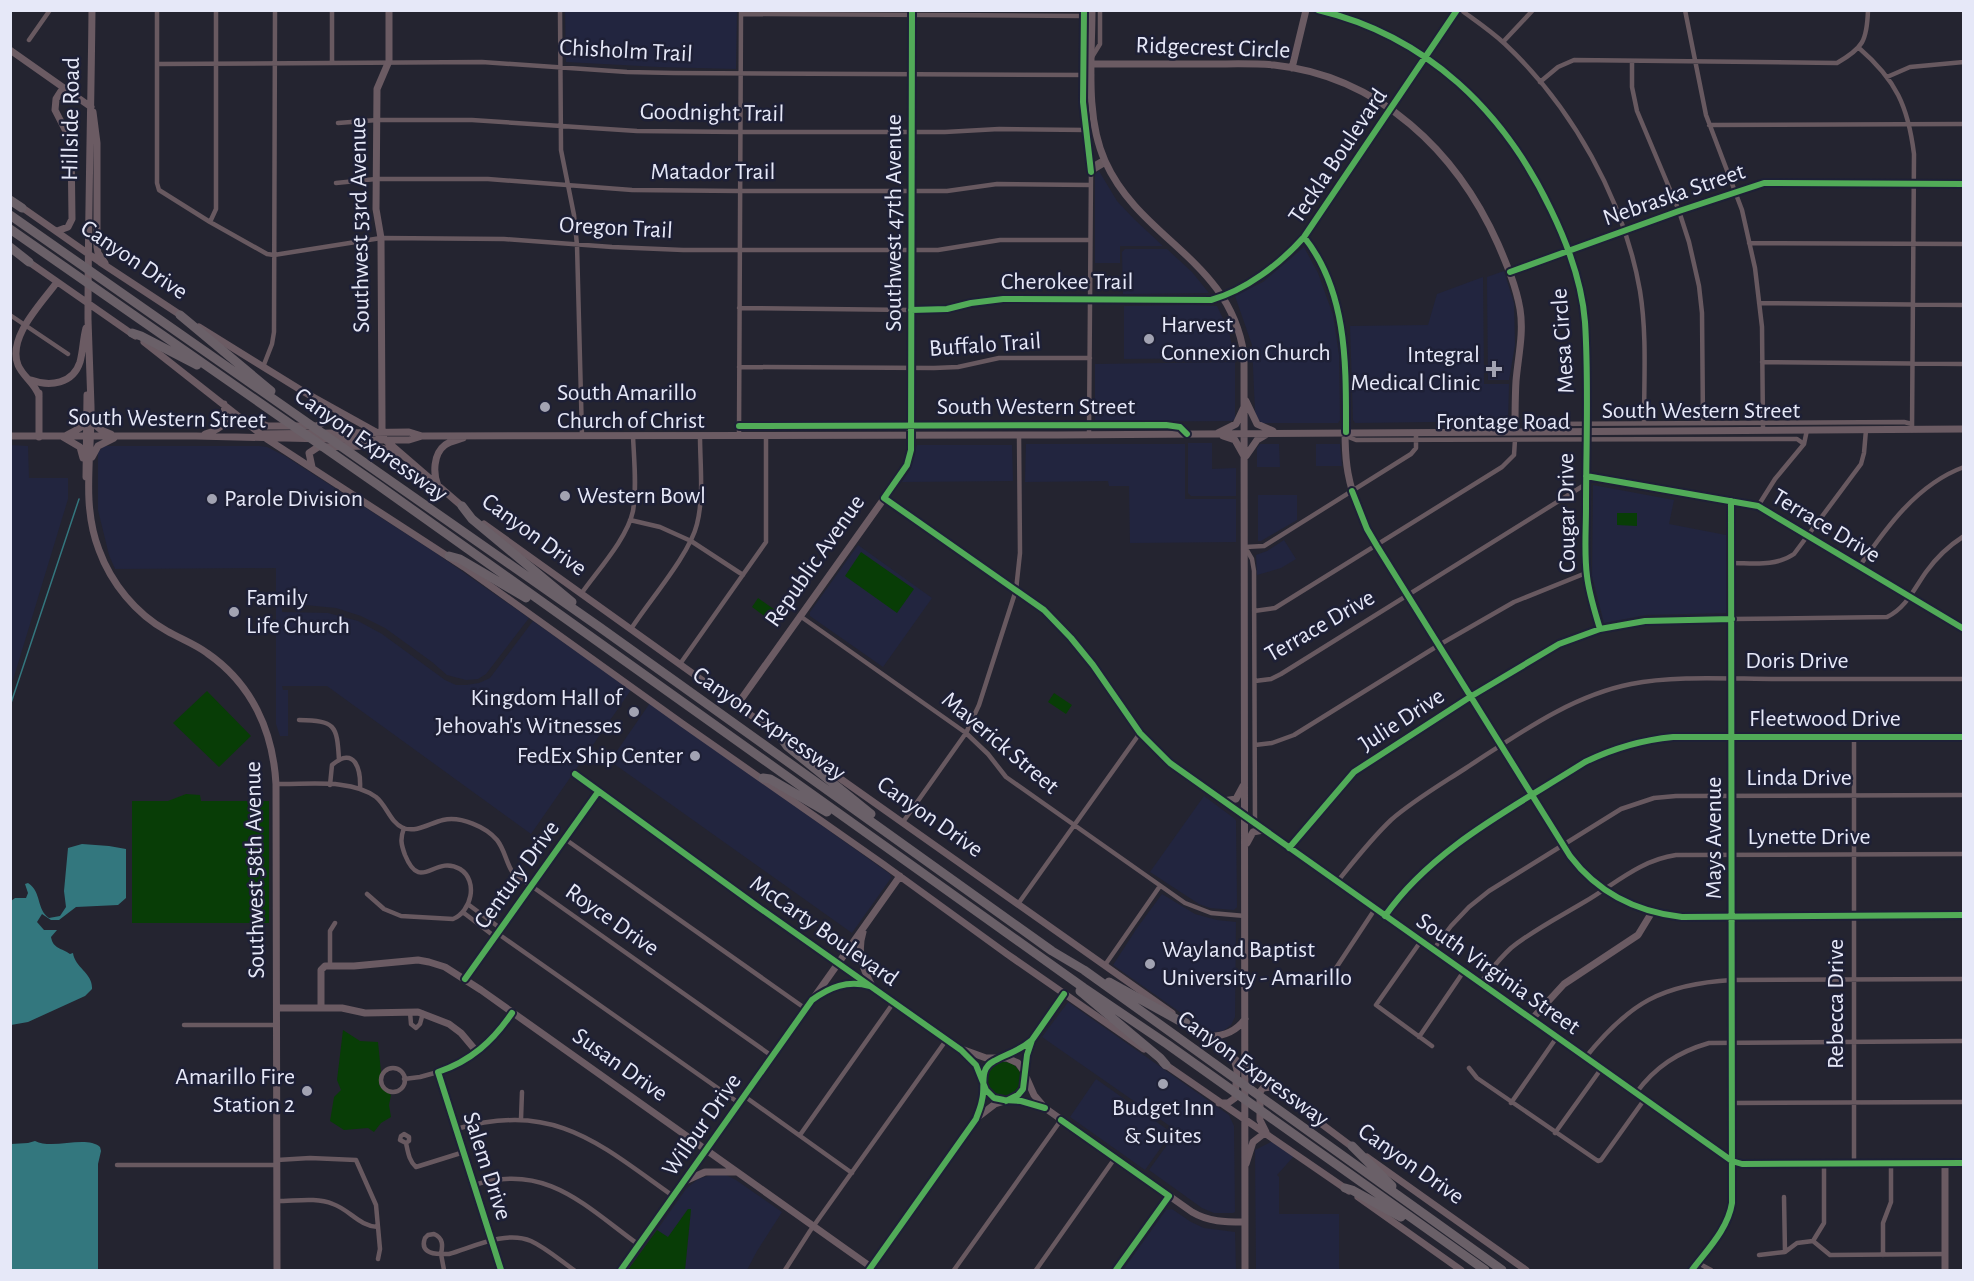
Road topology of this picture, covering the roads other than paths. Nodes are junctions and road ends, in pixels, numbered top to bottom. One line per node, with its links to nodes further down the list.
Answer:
1 (50, 10): 21 (street)
2 (92, 10): 44 (main road, Hillside Road)
3 (157, 10): 32 (street)
4 (216, 10): 33 (street)
5 (275, 10): 34 (street)
6 (332, 10): 30 (street)
7 (389, 10): 27 (main road, Southwest 53rd Avenue)
8 (560, 10): 35 (street)
9 (1092, 10): 20 (main road)
10 (1100, 10): 26 (street)
11 (1306, 10): 36 (main road)
12 (1318, 10): 25 (main road, Mesa Circle)
13 (1459, 10): 22 (street); 25 (main road, Teckla Boulevard)
14 (1533, 10): 22 (street)
15 (1685, 10): 31 (street)
16 (1868, 10): 23 (street)
17 (741, 12): 18 (street); 37 (street)
18 (912, 13): 19 (street); 38 (main road, Southwest 47th Avenue)
19 (1084, 13): 20 (street)
20 (1088, 37): 26 (main road); 39 (street)
21 (29, 40)
22 (1503, 42): 42 (street)
23 (1859, 48): 31 (street); 41 (street)
24 (10, 50): 43 (main road)
25 (1426, 57): 45 (main road, Teckla Boulevard); 86 (main road, Mesa Circle)
26 (1092, 60): 36 (main road, Ridgecrest Circle); 40 (main road)
27 (389, 61): 30 (street, Chisholm Trail); 35 (street, Chisholm Trail); 46 (main road, Southwest 53rd Avenue)
28 (1632, 61): 31 (street); 42 (street); 70 (street)
29 (1964, 62): 41 (street)
30 (332, 63): 34 (street, Chisholm Trail)
31 (1694, 63): 50 (street)
32 (158, 64): 33 (street, Chisholm Trail); 72 (street)
33 (216, 64): 34 (street, Chisholm Trail); 72 (street)
34 (275, 64): 87 (street)
35 (560, 66): 37 (street, Chisholm Trail); 51 (street)
36 (1292, 68): 45 (main road, Ridgecrest Circle)
37 (741, 73): 38 (street, Chisholm Trail); 53 (street)
38 (912, 74): 39 (street, Chisholm Trail); 54 (main road, Southwest 47th Avenue)
39 (1083, 75): 40 (street, Chisholm Trail); 52 (street)
40 (1092, 75): 55 (main road)
41 (1887, 77): 48 (street)
42 (1540, 82): 75 (street)
43 (63, 88): 44 (main road); 74 (main road)
44 (91, 107): 89 (main road); 101 (main road, Hillside Road)
45 (1392, 110): 76 (main road, Teckla Boulevard); 90 (main road, Ridgecrest Circle)
46 (377, 120): 47 (street, Goodnight Trail); 51 (street, Goodnight Trail); 59 (main road, Southwest 53rd Avenue)
47 (338, 123)
48 (1909, 124): 49 (street); 50 (street); 61 (street)
49 (1964, 124)
50 (1709, 125): 67 (street)
51 (561, 126): 53 (street, Goodnight Trail); 63 (street)
52 (1086, 130): 54 (street, Goodnight Trail); 56 (street)
53 (740, 132): 54 (street, Goodnight Trail); 65 (street)
54 (912, 133): 66 (main road, Southwest 47th Avenue)
55 (1097, 138): 56 (street); 57 (main road)
56 (1089, 140): 58 (street)
57 (1105, 161): 58 (street); 92 (main road)
58 (1090, 172): 64 (street)
59 (376, 179): 60 (street, Matador Trail); 63 (street, Matador Trail); 77 (main road, Southwest 53rd Avenue)
60 (336, 183)
61 (1914, 184): 62 (street, Nebraska Street); 67 (street, Nebraska Street); 80 (street)
62 (1964, 184)
63 (568, 185): 65 (street, Matador Trail); 82 (street)
64 (1090, 185): 66 (street, Matador Trail); 78 (street)
65 (740, 191): 66 (street, Matador Trail); 84 (street)
66 (912, 191): 85 (main road, Southwest 47th Avenue)
67 (1735, 193): 70 (street, Nebraska Street); 79 (street)
68 (10, 200): 69 (highway)
69 (22, 208): 74 (main road, Canyon Drive)
70 (1679, 211): 75 (street, Nebraska Street); 122 (street)
71 (10, 215): 120 (highway, Canyon Expressway)
72 (210, 222): 87 (street)
73 (10, 229): 114 (highway, Canyon Expressway)
74 (57, 231): 89 (main road, Canyon Drive)
75 (1623, 231): 86 (street, Nebraska Street); 121 (street)
76 (1304, 237): 92 (main road, Teckla Boulevard); 142 (main road)
77 (381, 238): 82 (street, Oregon Trail); 87 (street, Oregon Trail); 136 (main road, Southwest 53rd Avenue)
78 (1090, 240): 85 (street, Oregon Trail); 93 (street)
79 (1749, 243): 80 (street); 94 (street)
80 (1913, 243): 81 (street); 96 (street)
81 (1964, 243)
82 (577, 245): 84 (street, Oregon Trail); 152 (street)
83 (10, 248): 88 (highway)
84 (740, 250): 85 (street, Oregon Trail); 97 (street)
85 (911, 250): 98 (main road, Southwest 47th Avenue)
86 (1568, 251): 90 (street, Nebraska Street); 130 (main road, Mesa Circle)
87 (274, 255): 109 (street)
88 (28, 262): 91 (main road)
89 (110, 269): 100 (main road, Canyon Drive)
90 (1509, 272): 135 (main road, Ridgecrest Circle)
91 (57, 282): 102 (main road); 103 (main road)
92 (1223, 296): 93 (main road, Cherokee Trail); 116 (main road)
93 (1090, 299): 98 (main road, Cherokee Trail); 105 (street)
94 (1759, 303): 96 (street); 106 (street)
95 (1964, 304): 96 (street)
96 (1913, 305): 107 (street)
97 (739, 308): 98 (street, Cherokee Trail); 110 (street)
98 (911, 310): 111 (main road, Southwest 47th Avenue)
99 (10, 315): 102 (street)
100 (180, 315): 109 (main road, Canyon Drive); 120 (highway)
101 (88, 320): 113 (main road); 117 (main road, Hillside Road)
102 (26, 326): 104 (street); 112 (main road)
103 (132, 333): 114 (highway); 118 (main road)
104 (68, 354)
105 (1090, 358): 111 (street, Buffalo Trail); 123 (street)
106 (1762, 362): 107 (street); 129 (street)
107 (1912, 363): 108 (street); 131 (street)
108 (1964, 364)
109 (263, 367): 119 (main road, Canyon Drive)
110 (739, 368): 111 (street, Buffalo Trail); 124 (street)
111 (911, 368): 127 (main road, Southwest 47th Avenue)
112 (28, 378): 113 (main road); 115 (main road)
113 (37, 382): 115 (main road)
114 (246, 393): 199 (highway, Canyon Expressway)
115 (39, 396): 160 (main road)
116 (1245, 402): 137 (main road); 138 (main road); 141 (main road)
117 (89, 404): 148 (main road); 161 (main road); 162 (main road, Hillside Road)
118 (224, 404): 119 (main road); 139 (main road); 149 (main road)
119 (325, 404): 136 (main road, Canyon Drive)
120 (295, 413): 203 (highway, Canyon Expressway)
121 (1644, 423): 122 (street); 130 (street)
122 (1703, 423): 129 (street)
123 (1089, 425): 128 (street, South Western Street); 140 (street, South Western Street); 146 (street)
124 (739, 426): 125 (street, South Western Street); 155 (street)
125 (756, 426): 126 (street, South Western Street); 156 (street)
126 (818, 426): 127 (street, South Western Street); 158 (street)
127 (911, 426): 128 (street, South Western Street); 143 (main road, Southwest 47th Avenue)
128 (934, 426): 144 (street)
129 (1763, 426): 130 (main road, South Western Street); 131 (street); 133 (main road, South Western Street)
130 (1586, 427): 135 (main road, South Western Street); 167 (main road, Cougar Drive)
131 (1912, 427): 132 (main road, South Western Street); 134 (main road, South Western Street)
132 (1964, 429)
133 (1807, 430): 134 (main road, South Western Street); 168 (street)
134 (1866, 430): 185 (street)
135 (1515, 431): 159 (main road, South Western Street); 166 (street)
136 (379, 432): 139 (main road); 150 (main road); 165 (main road, Southwest 53rd Avenue)
137 (1245, 433): 138 (main road, South Western Street); 141 (main road, South Western Street); 169 (main road)
138 (1274, 433): 142 (main road, South Western Street); 169 (main road)
139 (260, 434): 163 (main road); 164 (main road)
140 (1186, 434): 141 (main road, South Western Street); 146 (main road, South Western Street)
141 (1217, 434): 169 (main road)
142 (1346, 434): 159 (main road, South Western Street); 179 (main road)
143 (911, 435): 144 (main road, South Western Street); 158 (main road, South Western Street); 180 (main road, Republic Avenue)
144 (934, 435): 145 (main road, South Western Street)
145 (1019, 435): 146 (main road, South Western Street); 195 (street)
146 (1089, 435)
147 (10, 436): 160 (main road, South Western Street)
148 (117, 436): 149 (main road, South Western Street); 162 (main road, South Western Street); 170 (main road)
149 (196, 436): 163 (main road, South Western Street)
150 (422, 436): 151 (main road, South Western Street); 165 (main road, South Western Street)
151 (468, 436): 152 (main road, South Western Street); 177 (main road)
152 (582, 436): 153 (main road, South Western Street)
153 (633, 436): 154 (main road, South Western Street); 184 (street)
154 (700, 436): 155 (main road, South Western Street); 187 (street)
155 (739, 436): 156 (main road, South Western Street)
156 (756, 436): 157 (main road, South Western Street)
157 (766, 436): 158 (main road, South Western Street); 194 (street)
158 (818, 436)
159 (1416, 436): 166 (street, Frontage Road); 179 (street)
160 (39, 437): 161 (main road, South Western Street)
161 (63, 437): 162 (main road, South Western Street); 174 (main road)
162 (88, 437): 170 (main road, Southwest 58th Avenue); 174 (main road, Hillside Road)
163 (236, 437): 164 (main road, South Western Street)
164 (267, 439): 165 (main road, South Western Street); 173 (main road)
165 (386, 440): 171 (main road, Canyon Drive)
166 (1515, 440): 167 (street, Frontage Road); 188 (street)
167 (1586, 440): 168 (street, Frontage Road); 175 (main road, Cougar Drive)
168 (1804, 444): 183 (street)
169 (1245, 458): 189 (main road)
170 (91, 460): 178 (main road, Southwest 58th Avenue)
171 (414, 466): 173 (main road); 177 (main road, Canyon Drive)
172 (1964, 467): 192 (street)
173 (313, 469): 190 (main road)
174 (86, 475): 178 (main road, Hillside Road)
175 (1586, 476): 176 (main road, Cougar Drive); 181 (main road, Terrace Drive)
176 (1586, 484): 193 (main road, Cougar Drive); 197 (street, Terrace Drive)
177 (439, 488): 182 (main road, Canyon Drive)
178 (88, 491): 227 (main road, Southwest 58th Avenue)
179 (1352, 491): 188 (main road); 189 (street)
180 (884, 498): 195 (main road, South Virginia Street); 201 (main road, Republic Avenue)
181 (1731, 501): 183 (main road, Terrace Drive); 191 (main road, Mays Avenue)
182 (462, 506): 196 (main road, Canyon Drive); 203 (highway)
183 (1758, 506): 185 (main road, Terrace Drive)
184 (630, 520): 187 (street); 196 (street)
185 (1808, 536): 191 (street); 192 (main road, Terrace Drive)
186 (1964, 536): 198 (street, Julie Drive)
187 (691, 541): 194 (street); 205 (street)
188 (1377, 546): 197 (main road); 200 (street)
189 (1245, 547): 200 (street); 226 (main road)
190 (449, 556): 199 (highway); 225 (main road)
191 (1731, 563): 202 (main road, Mays Avenue)
192 (1859, 567): 198 (main road, Terrace Drive)
193 (1586, 573): 206 (main road, Cougar Drive); 207 (street)
194 (743, 575): 208 (street)
195 (1016, 590): 215 (street); 216 (main road, South Virginia Street)
196 (581, 594): 205 (main road, Canyon Drive)
197 (1409, 596): 207 (main road); 211 (street, Terrace Drive)
198 (1910, 596): 202 (street, Julie Drive); 204 (main road, Terrace Drive)
199 (554, 611): 243 (highway, Canyon Expressway)
200 (1254, 611): 211 (street)
201 (800, 616): 213 (main road, Republic Avenue); 215 (street, Maverick Street)
202 (1732, 619): 206 (main road, Julie Drive); 209 (main road, Mays Avenue)
203 (598, 626): 252 (highway, Canyon Expressway)
204 (1962, 626)
205 (631, 629): 208 (main road, Canyon Drive)
206 (1600, 629): 212 (main road, Julie Drive)
207 (1439, 645): 212 (main road); 221 (street)
208 (680, 664): 213 (main road, Canyon Drive)
209 (1732, 678): 210 (street, Doris Drive); 218 (main road, Mays Avenue); 222 (street, Doris Drive)
210 (1964, 679)
211 (1255, 681): 221 (street)
212 (1470, 697): 222 (main road); 248 (street, Julie Drive)
213 (737, 705): 217 (main road, Canyon Drive)
214 (299, 720): 223 (street)
215 (966, 733): 239 (street); 241 (street, Maverick Street)
216 (1140, 733): 237 (main road, South Virginia Street); 241 (street)
217 (780, 736): 239 (main road, Canyon Drive); 252 (highway)
218 (1732, 737): 220 (main road, Fleetwood Drive); 231 (main road, Fleetwood Drive); 234 (main road, Mays Avenue)
219 (1964, 737): 220 (main road, Fleetwood Drive)
220 (1854, 738): 232 (street, Rebecca Drive)
221 (1255, 745): 236 (street)
222 (1501, 745): 231 (main road); 254 (street, Doris Drive)
223 (339, 759): 228 (street); 229 (street)
224 (575, 774): 230 (main road, McCarty Boulevard)
225 (763, 778): 243 (highway); 253 (main road)
226 (1245, 781): 235 (main road); 237 (main road)
227 (276, 784): 228 (street); 290 (main road, Southwest 58th Avenue)
228 (330, 785): 229 (street)
229 (360, 789): 242 (street)
230 (598, 792): 245 (main road, Century Drive); 275 (main road, McCarty Boulevard)
231 (1532, 795): 246 (main road); 266 (main road, Fleetwood Drive)
232 (1853, 795): 233 (street, Linda Drive); 234 (street, Linda Drive); 251 (street, Rebecca Drive)
233 (1964, 795)
234 (1732, 796): 246 (street, Linda Drive); 250 (main road, Mays Avenue)
235 (1245, 798): 236 (street); 238 (main road)
236 (1255, 798): 240 (street)
237 (1223, 801): 238 (main road, South Virginia Street)
238 (1245, 816): 240 (main road, South Virginia Street); 247 (main road)
239 (903, 822): 259 (main road, Canyon Drive)
240 (1255, 824): 244 (main road, South Virginia Street)
241 (1075, 825): 256 (street, Maverick Street); 259 (street)
242 (404, 828): 255 (street, Royce Drive); 260 (street)
243 (862, 830): 273 (highway, Canyon Expressway)
244 (1263, 830): 247 (main road); 248 (main road, South Virginia Street)
245 (565, 839): 255 (main road, Century Drive); 292 (street)
246 (1563, 845): 257 (main road); 274 (street, Linda Drive)
247 (1245, 848): 264 (main road)
248 (1288, 848): 254 (main road, South Virginia Street)
249 (1964, 854): 251 (street, Lynette Drive)
250 (1732, 855): 251 (street, Lynette Drive); 257 (street, Lynette Drive); 267 (main road, Mays Avenue)
251 (1854, 855): 268 (street, Rebecca Drive)
252 (920, 856): 278 (highway, Canyon Expressway)
253 (900, 876): 270 (main road, Wilbur Drive); 287 (main road)
254 (1337, 882): 261 (main road, South Virginia Street)
255 (531, 885): 271 (main road, Century Drive); 312 (street, Royce Drive)
256 (1160, 886): 264 (street, Maverick Street); 276 (street)
257 (1605, 890): 262 (main road); 285 (street, Lynette Drive)
258 (366, 894): 263 (street)
259 (1018, 903): 276 (main road, Canyon Drive)
260 (469, 905): 263 (street); 271 (street)
261 (1375, 909): 266 (main road, South Virginia Street); 279 (street)
262 (1652, 912): 267 (main road); 297 (main road)
263 (464, 913): 271 (street)
264 (1245, 915): 296 (main road)
265 (1964, 915): 268 (main road)
266 (1385, 916): 272 (main road, South Virginia Street)
267 (1733, 916): 268 (main road); 283 (main road, Mays Avenue)
268 (1854, 916): 284 (street, Rebecca Drive)
269 (335, 923): 277 (street)
270 (866, 924): 275 (main road, Wilbur Drive); 286 (main road)
271 (497, 932): 281 (main road, Century Drive); 333 (street)
272 (1421, 941): 274 (main road, South Virginia Street); 302 (street)
273 (1028, 948): 316 (highway); 321 (highway, Canyon Expressway)
274 (1433, 950): 280 (main road, South Virginia Street)
275 (839, 963): 286 (main road, McCarty Boulevard); 288 (main road, Wilbur Drive)
276 (1105, 965): 298 (main road, Canyon Drive)
277 (327, 966): 281 (main road, Susan Drive); 291 (main road)
278 (1084, 970): 298 (highway); 321 (highway, Canyon Expressway)
279 (1334, 971)
280 (1464, 972): 285 (main road, South Virginia Street); 302 (street)
281 (465, 979): 295 (main road, Susan Drive)
282 (1964, 979): 284 (street)
283 (1732, 980): 284 (street); 307 (main road, Mays Avenue); 315 (street)
284 (1854, 980): 308 (street, Rebecca Drive)
285 (1480, 984): 297 (main road, South Virginia Street)
286 (873, 987): 288 (main road); 289 (main road, McCarty Boulevard)
287 (1064, 994): 305 (main road); 316 (main road)
288 (812, 1000): 292 (main road, Wilbur Drive)
289 (894, 1002): 304 (main road, McCarty Boulevard); 345 (street)
290 (277, 1008): 291 (main road); 300 (main road, Southwest 58th Avenue)
291 (321, 1008): 293 (main road)
292 (806, 1009): 312 (main road, Wilbur Drive)
293 (410, 1012): 294 (main road); 294 (street)
294 (423, 1013): 311 (main road)
295 (513, 1013): 311 (main road); 348 (main road, Susan Drive)
296 (1245, 1019): 301 (main road); 317 (main road)
297 (1531, 1020): 303 (main road, South Virginia Street)
298 (1186, 1023): 301 (main road, Canyon Drive)
299 (184, 1025): 300 (street)
300 (277, 1025): 352 (main road, Southwest 58th Avenue)
301 (1206, 1036): 313 (main road, Canyon Drive)
302 (1419, 1037): 309 (street)
303 (1557, 1037): 315 (main road, South Virginia Street); 334 (street)
304 (947, 1039): 310 (main road, McCarty Boulevard); 361 (street)
305 (1032, 1040): 314 (main road); 322 (main road)
306 (1964, 1041): 308 (street)
307 (1732, 1042): 308 (street); 327 (street); 335 (main road, Mays Avenue)
308 (1854, 1042): 336 (street, Rebecca Drive)
309 (1432, 1046)
310 (961, 1050): 314 (main road, McCarty Boulevard); 324 (main road, McCarty Boulevard)
311 (477, 1052): 320 (main road)
312 (772, 1056): 328 (main road, Wilbur Drive)
313 (1233, 1057): 317 (main road, Canyon Drive); 331 (main road)
314 (1000, 1058): 322 (main road, McCarty Boulevard); 324 (main road)
315 (1585, 1058): 319 (main road, South Virginia Street)
316 (1166, 1065): 331 (main road)
317 (1245, 1068): 325 (main road, Canyon Drive); 340 (main road)
318 (1469, 1068): 334 (street)
319 (1600, 1069): 327 (main road, South Virginia Street); 344 (street)
320 (438, 1072): 323 (street); 342 (main road, Salem Drive)
321 (1217, 1074): 369 (highway, Canyon Expressway); 373 (highway, Canyon Expressway)
322 (1025, 1077): 329 (main road); 337 (main road, McCarty Boulevard)
323 (405, 1078): 323 (street)
324 (983, 1081): 329 (main road, McCarty Boulevard); 339 (main road)
325 (1271, 1087): 343 (main road); 347 (main road, Canyon Drive)
326 (522, 1092): 338 (street)
327 (1636, 1094): 330 (main road, South Virginia Street)
328 (744, 1096): 333 (main road, Wilbur Drive); 345 (street)
329 (1008, 1100): 337 (main road, McCarty Boulevard); 339 (main road)
330 (1644, 1100): 344 (street); 351 (main road, South Virginia Street)
331 (1219, 1102): 340 (main road)
332 (1964, 1102): 336 (street)
333 (739, 1103): 348 (main road, Wilbur Drive)
334 (1511, 1103): 344 (street)
335 (1732, 1103): 336 (street); 351 (main road, Mays Avenue)
336 (1854, 1103): 354 (street, Rebecca Drive)
337 (1046, 1108): 341 (main road)
338 (521, 1119): 342 (street); 365 (street)
339 (976, 1119): 384 (main road)
340 (1244, 1119): 343 (main road); 359 (main road)
341 (1061, 1120): 350 (main road); 391 (street)
342 (456, 1129): 349 (main road, Salem Drive)
343 (1266, 1132): 359 (main road); 364 (main road)
344 (1554, 1133)
345 (800, 1136): 361 (street)
346 (406, 1143): 349 (street)
347 (1352, 1146): 369 (highway); 398 (main road, Canyon Drive)
348 (706, 1150): 360 (main road, Susan Drive); 362 (main road, Wilbur Drive)
349 (464, 1152): 363 (main road, Salem Drive)
350 (1115, 1158): 366 (main road); 392 (street)
351 (1732, 1161): 353 (main road, South Virginia Street); 383 (main road, Mays Avenue)
352 (277, 1162): 358 (street); 368 (main road, Southwest 58th Avenue); 371 (street)
353 (1824, 1163): 354 (main road, South Virginia Street); 375 (street)
354 (1854, 1163): 355 (main road, South Virginia Street)
355 (1891, 1163): 356 (main road, South Virginia Street); 381 (street)
356 (1945, 1163): 357 (main road, South Virginia Street); 379 (main road)
357 (1964, 1163)
358 (117, 1165)
359 (1244, 1169): 370 (main road)
360 (737, 1172): 362 (main road); 372 (main road, Susan Drive)
361 (852, 1173): 372 (street)
362 (684, 1181): 365 (main road, Wilbur Drive)
363 (474, 1185): 374 (main road, Salem Drive); 376 (street)
364 (1345, 1188): 373 (highway); 395 (main road)
365 (673, 1196): 376 (main road, Wilbur Drive)
366 (1169, 1196): 370 (main road); 393 (main road)
367 (1784, 1197): 377 (street)
368 (277, 1200): 371 (street); 385 (main road, Southwest 58th Avenue)
369 (1432, 1221): 397 (highway, Canyon Expressway)
370 (1244, 1222): 394 (main road)
371 (378, 1227): 382 (street)
372 (814, 1227): 384 (main road, Susan Drive); 390 (street)
373 (1436, 1236): 396 (highway, Canyon Expressway)
374 (493, 1241): 378 (street); 387 (main road, Salem Drive); 388 (street)
375 (1813, 1241): 377 (street); 381 (street)
376 (639, 1245): 389 (main road, Wilbur Drive)
377 (1785, 1252): 380 (street)
378 (441, 1254): 378 (street); 386 (street)
379 (1945, 1254): 381 (street); 401 (main road)
380 (1759, 1255)
381 (1883, 1255)
382 (378, 1259)
383 (1698, 1263): 399 (main road, Mays Avenue); 400 (street)
384 (870, 1269)
385 (278, 1270)
386 (444, 1270)
387 (501, 1270)
388 (574, 1270)
389 (621, 1270)
390 (785, 1270)
391 (954, 1270)
392 (1036, 1270)
393 (1116, 1270)
394 (1245, 1270)
395 (1461, 1270)
396 (1485, 1270)
397 (1502, 1270)
398 (1526, 1270)
399 (1692, 1270)
400 (1711, 1270)
401 (1945, 1270)

